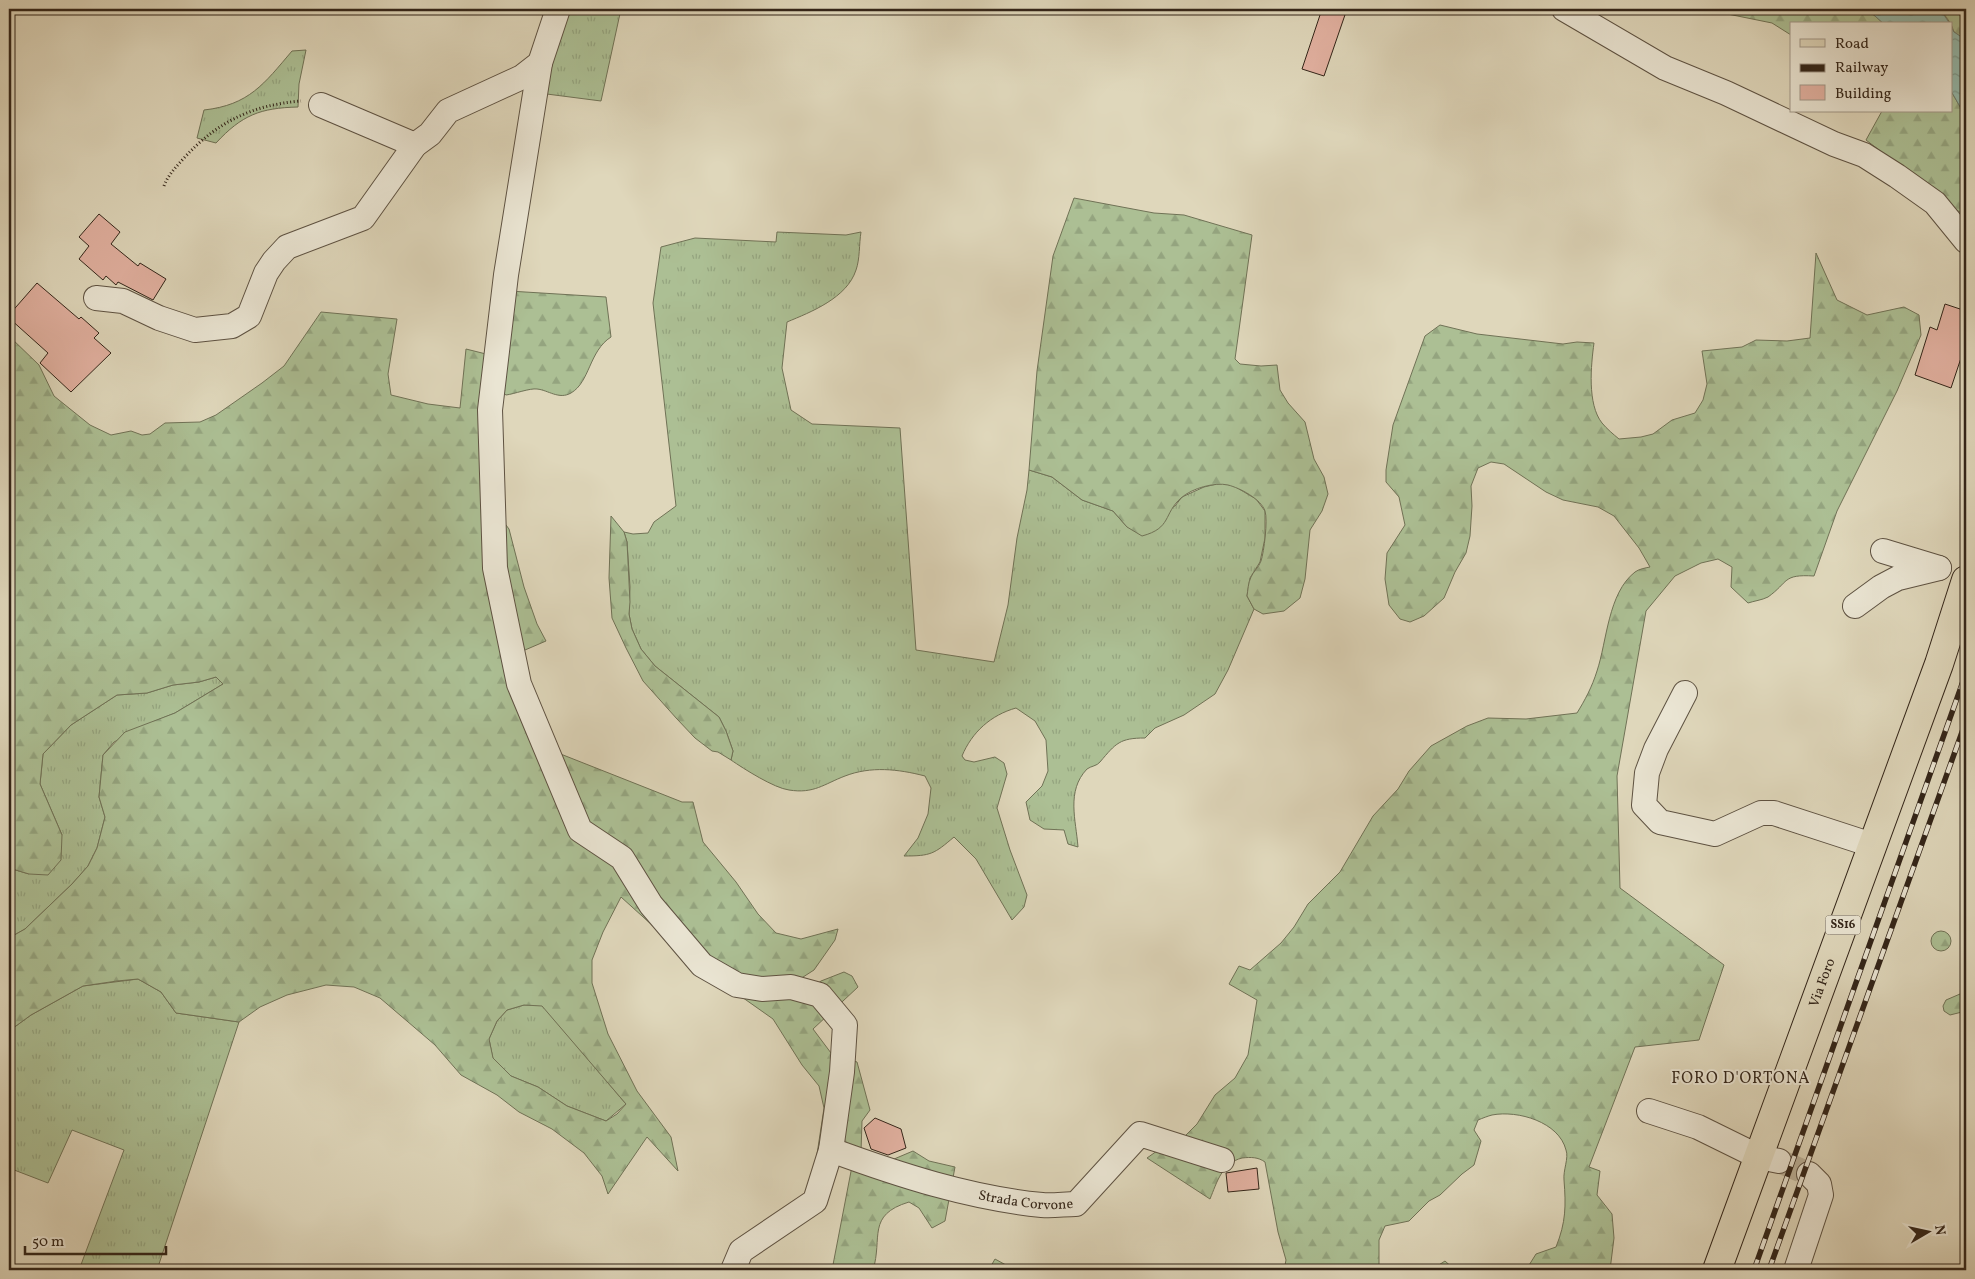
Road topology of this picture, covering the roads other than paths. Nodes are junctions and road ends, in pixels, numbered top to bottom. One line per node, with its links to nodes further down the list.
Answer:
1 (558, 9): 3 (street)
2 (1564, 9): 6 (street)
3 (540, 63): 5 (street); 15 (street)
4 (321, 105): 5 (street)
5 (415, 145): 7 (street)
6 (1966, 241)
7 (96, 298)
8 (1883, 551): 9 (street)
9 (1938, 568): 10 (street); 11 (street)
10 (1966, 579): 13 (main road, Via Foro / SS16)
11 (1855, 606)
12 (1685, 693): 13 (street)
13 (1872, 845): 16 (main road, Via Foro / SS16)
14 (1649, 1111): 16 (street)
15 (832, 1150): 17 (street, Strada Corvone); 19 (street)
16 (1769, 1159): 20 (main road, Via Foro / SS16)
17 (1222, 1160)
18 (1810, 1174): 21 (street)
19 (737, 1261)
20 (1718, 1270)
21 (1796, 1270)

